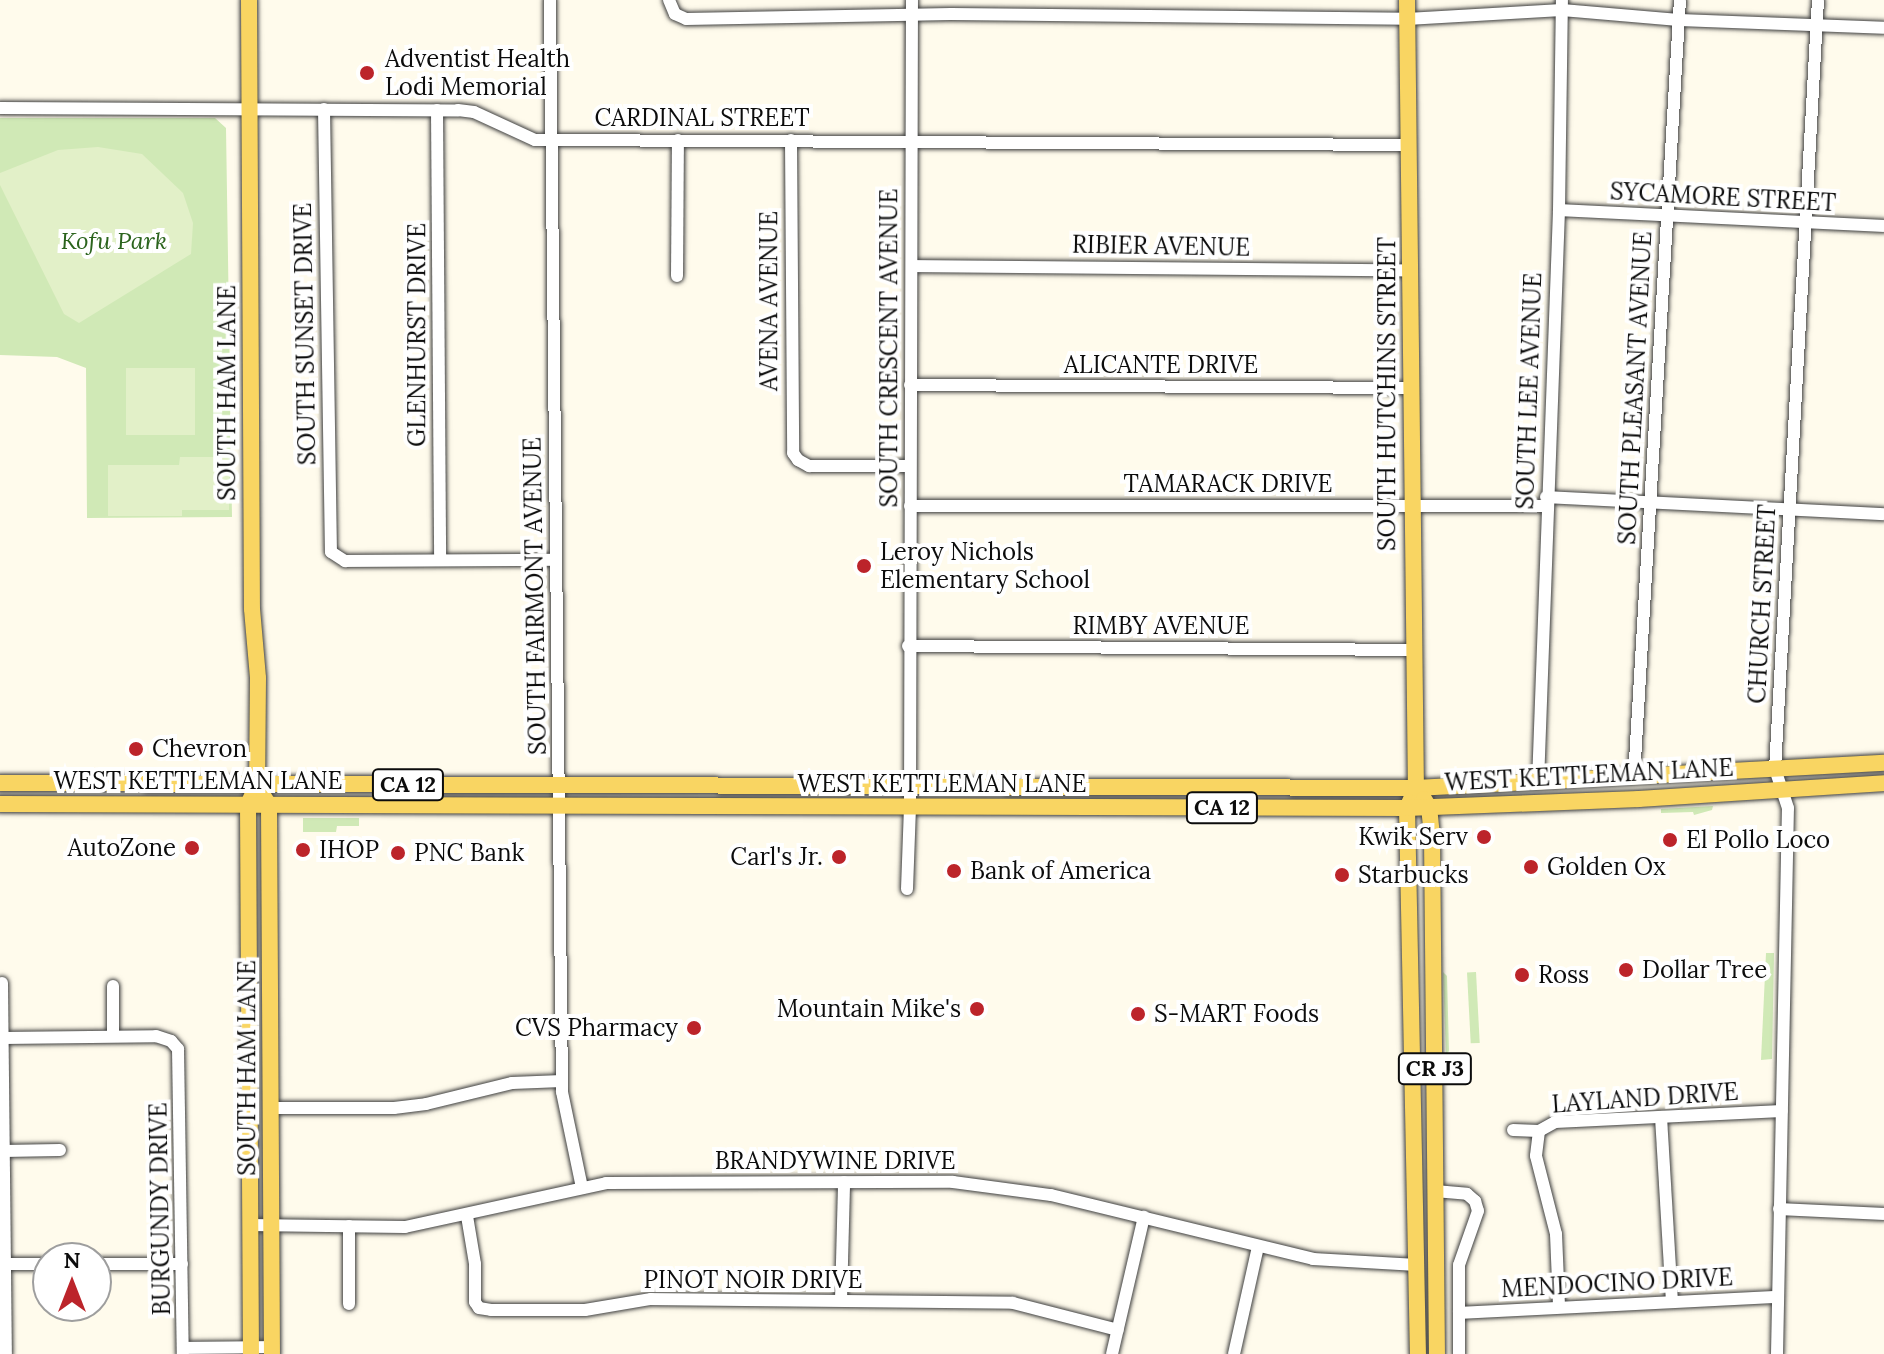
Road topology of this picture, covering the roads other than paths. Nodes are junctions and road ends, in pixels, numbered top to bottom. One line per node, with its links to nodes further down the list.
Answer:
1 (249, 0): 16 (main road, SOUTH HAM LANE)
2 (550, 0): 18 (street, SOUTH FAIRMONT AVENUE)
3 (669, 0): 9 (street)
4 (912, 0): 9 (street, SOUTH CRESCENT AVENUE)
5 (1407, 0): 10 (main road, SOUTH HUTCHINS STREET)
6 (1680, 0): 11 (street, SOUTH PLEASANT AVENUE)
7 (1818, 0): 12 (street, CHURCH STREET)
8 (1562, 5): 10 (street); 11 (street); 23 (street, SOUTH LEE AVENUE)
9 (912, 14): 10 (street); 21 (street, SOUTH CRESCENT AVENUE)
10 (1407, 19): 22 (main road, SOUTH HUTCHINS STREET)
11 (1679, 20): 12 (street); 24 (street, SOUTH PLEASANT AVENUE)
12 (1816, 25): 13 (street); 25 (street, CHURCH STREET)
13 (1884, 28)
14 (0, 108): 16 (street, CARDINAL STREET)
15 (324, 109): 16 (street, CARDINAL STREET); 17 (street, CARDINAL STREET); 39 (street, SOUTH SUNSET DRIVE)
16 (250, 110): 49 (main road, SOUTH HAM LANE)
17 (437, 110): 18 (street, CARDINAL STREET); 39 (street, GLENHURST DRIVE)
18 (551, 140): 19 (street, CARDINAL STREET); 40 (street, SOUTH FAIRMONT AVENUE)
19 (678, 140): 20 (street, CARDINAL STREET); 29 (street)
20 (791, 140): 21 (street, CARDINAL STREET); 32 (street, AVENA AVENUE)
21 (912, 142): 22 (street, CARDINAL STREET); 27 (street, SOUTH CRESCENT AVENUE)
22 (1409, 145): 28 (main road, SOUTH HUTCHINS STREET)
23 (1559, 210): 24 (street, SYCAMORE STREET); 34 (street, SOUTH LEE AVENUE)
24 (1666, 217): 25 (street, SYCAMORE STREET); 33 (street, SOUTH PLEASANT AVENUE)
25 (1805, 223): 26 (street, SYCAMORE STREET); 37 (street, CHURCH STREET)
26 (1884, 226)
27 (912, 266): 28 (street, RIBIER AVENUE); 30 (street, SOUTH CRESCENT AVENUE)
28 (1410, 270): 31 (main road, SOUTH HUTCHINS STREET)
29 (677, 276)
30 (910, 385): 31 (street, ALICANTE DRIVE); 32 (street, SOUTH CRESCENT AVENUE)
31 (1411, 388): 36 (main road, SOUTH HUTCHINS STREET)
32 (909, 466): 35 (street, SOUTH CRESCENT AVENUE)
33 (1650, 500): 34 (street, TAMARACK DRIVE); 37 (street, TAMARACK DRIVE); 45 (street, SOUTH PLEASANT AVENUE)
34 (1546, 501): 36 (street, TAMARACK DRIVE); 47 (street, SOUTH LEE AVENUE)
35 (910, 506): 36 (street, TAMARACK DRIVE); 41 (street, SOUTH CRESCENT AVENUE)
36 (1412, 506): 42 (main road, SOUTH HUTCHINS STREET)
37 (1788, 509): 38 (street, TAMARACK DRIVE); 44 (street, CHURCH STREET)
38 (1884, 514)
39 (440, 559): 40 (street)
40 (556, 560): 50 (street, SOUTH FAIRMONT AVENUE)
41 (908, 646): 42 (street, RIMBY AVENUE); 51 (street, SOUTH CRESCENT AVENUE)
42 (1412, 650): 53 (main road, SOUTH HUTCHINS STREET)
43 (1884, 763): 44 (main road, WEST KETTLEMAN LANE / CA 12)
44 (1775, 769): 45 (main road, WEST KETTLEMAN LANE / CA 12); 54 (street, CHURCH STREET)
45 (1634, 778): 47 (main road, WEST KETTLEMAN LANE / CA 12)
46 (0, 783): 49 (main road, WEST KETTLEMAN LANE / CA 12)
47 (1538, 783): 53 (main road, WEST KETTLEMAN LANE / CA 12)
48 (1884, 783): 54 (main road, WEST KETTLEMAN LANE / CA 12)
49 (257, 785): 50 (main road, WEST KETTLEMAN LANE / CA 12); 56 (main road, SOUTH HAM LANE); 57 (main road)
50 (560, 786): 51 (main road, WEST KETTLEMAN LANE / CA 12); 58 (street, SOUTH FAIRMONT AVENUE)
51 (909, 787): 52 (main road, WEST KETTLEMAN LANE / CA 12); 62 (street, SOUTH CRESCENT AVENUE)
52 (1219, 788): 53 (main road, WEST KETTLEMAN LANE / CA 12); 60 (main road)
53 (1416, 788): 59 (main road); 61 (main road, SOUTH HUTCHINS STREET / CR J3)
54 (1783, 790): 59 (main road, WEST KETTLEMAN LANE / CA 12); 72 (street, CHURCH STREET)
55 (0, 804): 56 (main road, WEST KETTLEMAN LANE / CA 12)
56 (248, 804): 57 (main road, WEST KETTLEMAN LANE / CA 12); 85 (main road, SOUTH HAM LANE)
57 (269, 805): 58 (main road, WEST KETTLEMAN LANE / CA 12); 71 (main road, SOUTH HAM LANE)
58 (559, 807): 62 (main road, WEST KETTLEMAN LANE / CA 12); 70 (street, SOUTH FAIRMONT AVENUE)
59 (1429, 807): 61 (main road, WEST KETTLEMAN LANE / CA 12); 67 (main road, CR J3)
60 (1180, 808): 61 (main road, WEST KETTLEMAN LANE / CA 12); 62 (main road, WEST KETTLEMAN LANE / CA 12)
61 (1407, 808): 64 (main road, SOUTH HUTCHINS STREET / CR J3)
62 (910, 809): 63 (street, SOUTH CRESCENT AVENUE)
63 (907, 889)
64 (1411, 972): 67 (main road); 93 (main road, SOUTH HUTCHINS STREET / CR J3)
65 (2, 983): 69 (street)
66 (113, 986): 68 (street)
67 (1434, 1006): 80 (main road, CR J3)
68 (113, 1036): 69 (street); 92 (street, BURGUNDY DRIVE)
69 (3, 1038): 77 (street)
70 (562, 1081): 71 (street); 79 (street, SOUTH FAIRMONT AVENUE)
71 (272, 1108): 86 (main road, SOUTH HAM LANE)
72 (1782, 1111): 73 (street, LAYLAND DRIVE); 81 (street, CHURCH STREET)
73 (1661, 1117): 75 (street, LAYLAND DRIVE); 96 (street)
74 (1513, 1130): 75 (street, LAYLAND DRIVE)
75 (1539, 1131): 98 (street)
76 (60, 1150): 77 (street)
77 (3, 1151): 89 (street)
78 (844, 1182): 79 (street, BRANDYWINE DRIVE); 84 (street, BRANDYWINE DRIVE); 95 (street)
79 (582, 1188): 83 (street, BRANDYWINE DRIVE)
80 (1435, 1191): 99 (street); 108 (main road, CR J3)
81 (1779, 1209): 82 (street); 94 (street, CHURCH STREET)
82 (1884, 1214)
83 (467, 1216): 87 (street, BRANDYWINE DRIVE); 95 (street, PINOT NOIR DRIVE)
84 (1144, 1217): 88 (street, BRANDYWINE DRIVE); 100 (street)
85 (250, 1225): 86 (street, BRANDYWINE DRIVE); 102 (main road, SOUTH HAM LANE)
86 (272, 1226): 87 (street, BRANDYWINE DRIVE); 103 (main road, SOUTH HAM LANE)
87 (349, 1226): 97 (street)
88 (1258, 1247): 93 (street, BRANDYWINE DRIVE); 106 (street)
89 (5, 1264): 90 (street); 104 (street)
90 (32, 1264)
91 (112, 1264): 92 (street)
92 (182, 1264): 101 (street, BURGUNDY DRIVE)
93 (1417, 1265): 107 (main road, SOUTH HUTCHINS STREET / CR J3)
94 (1778, 1297): 96 (street, MENDOCINO DRIVE); 110 (street, CHURCH STREET)
95 (841, 1300): 100 (street, PINOT NOIR DRIVE)
96 (1672, 1302): 98 (street, MENDOCINO DRIVE)
97 (349, 1304)
98 (1559, 1307): 99 (street, MENDOCINO DRIVE)
99 (1459, 1313): 109 (street)
100 (1118, 1330): 105 (street)
101 (183, 1351): 102 (street)
102 (251, 1351): 103 (street)
103 (272, 1351)
104 (6, 1354)
105 (1112, 1354)
106 (1234, 1354)
107 (1418, 1354)
108 (1437, 1354)
109 (1459, 1354)
110 (1777, 1354)

